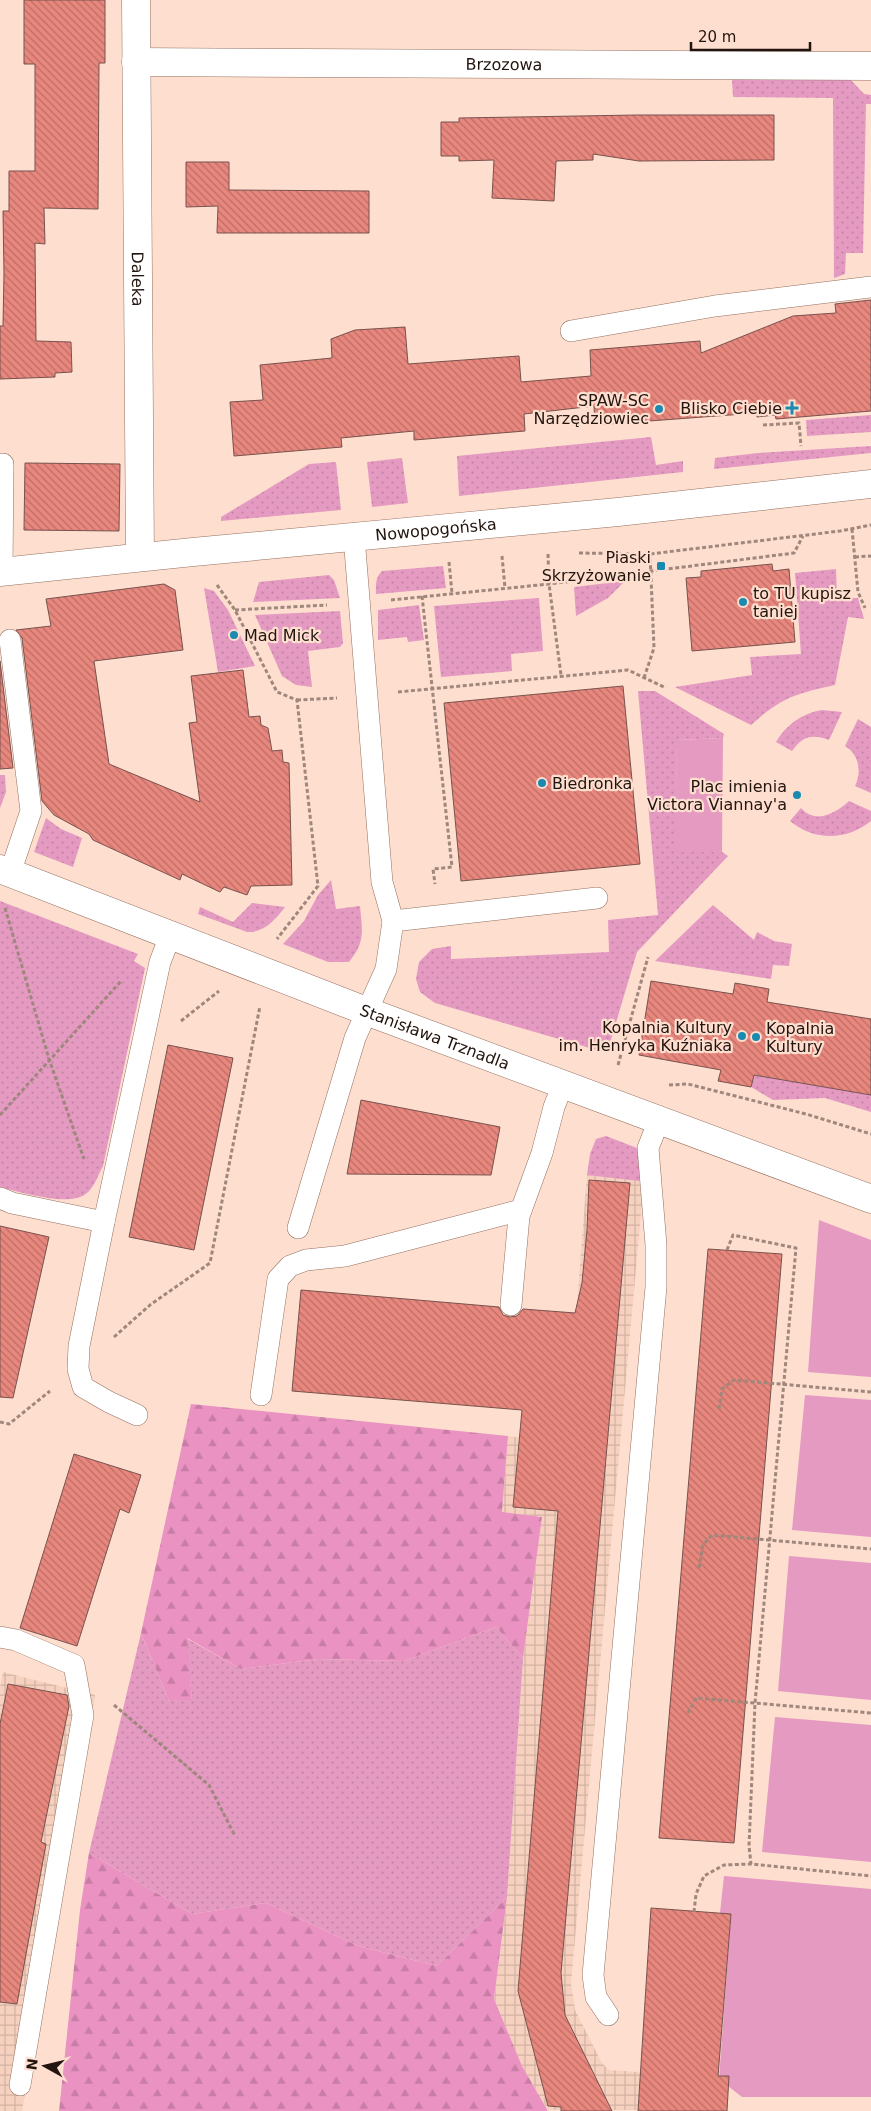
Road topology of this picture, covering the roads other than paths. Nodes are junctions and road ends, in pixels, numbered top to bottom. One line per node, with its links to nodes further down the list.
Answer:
1 (136, 0): 2 (street, Daleka)
2 (136, 62): 3 (street, Brzozowa); 9 (street, Daleka)
3 (871, 66)
4 (871, 287): 5 (lane)
5 (571, 331)
6 (3, 464): 10 (lane)
7 (871, 484): 8 (street, Nowopogońska)
8 (354, 537): 9 (street, Nowopogońska); 14 (lane)
9 (140, 557): 10 (street, Nowopogońska)
10 (1, 572)
11 (10, 640): 12 (lane)
12 (5, 871): 15 (street, Stanisława Trznadla)
13 (597, 898): 14 (lane)
14 (393, 921): 16 (lane)
15 (170, 936): 16 (street, Stanisława Trznadla); 22 (lane)
16 (366, 1011): 17 (street, Stanisława Trznadla); 23 (lane)
17 (563, 1084): 18 (street, Stanisława Trznadla); 21 (lane)
18 (659, 1120): 20 (street, Stanisława Trznadla); 28 (lane)
19 (0, 1198): 22 (lane)
20 (871, 1199)
21 (521, 1210): 24 (lane); 25 (lane)
22 (104, 1222): 26 (lane)
23 (298, 1228)
24 (511, 1305)
25 (261, 1395)
26 (137, 1415)
27 (0, 1637): 29 (lane)
28 (608, 2015)
29 (20, 2085)

